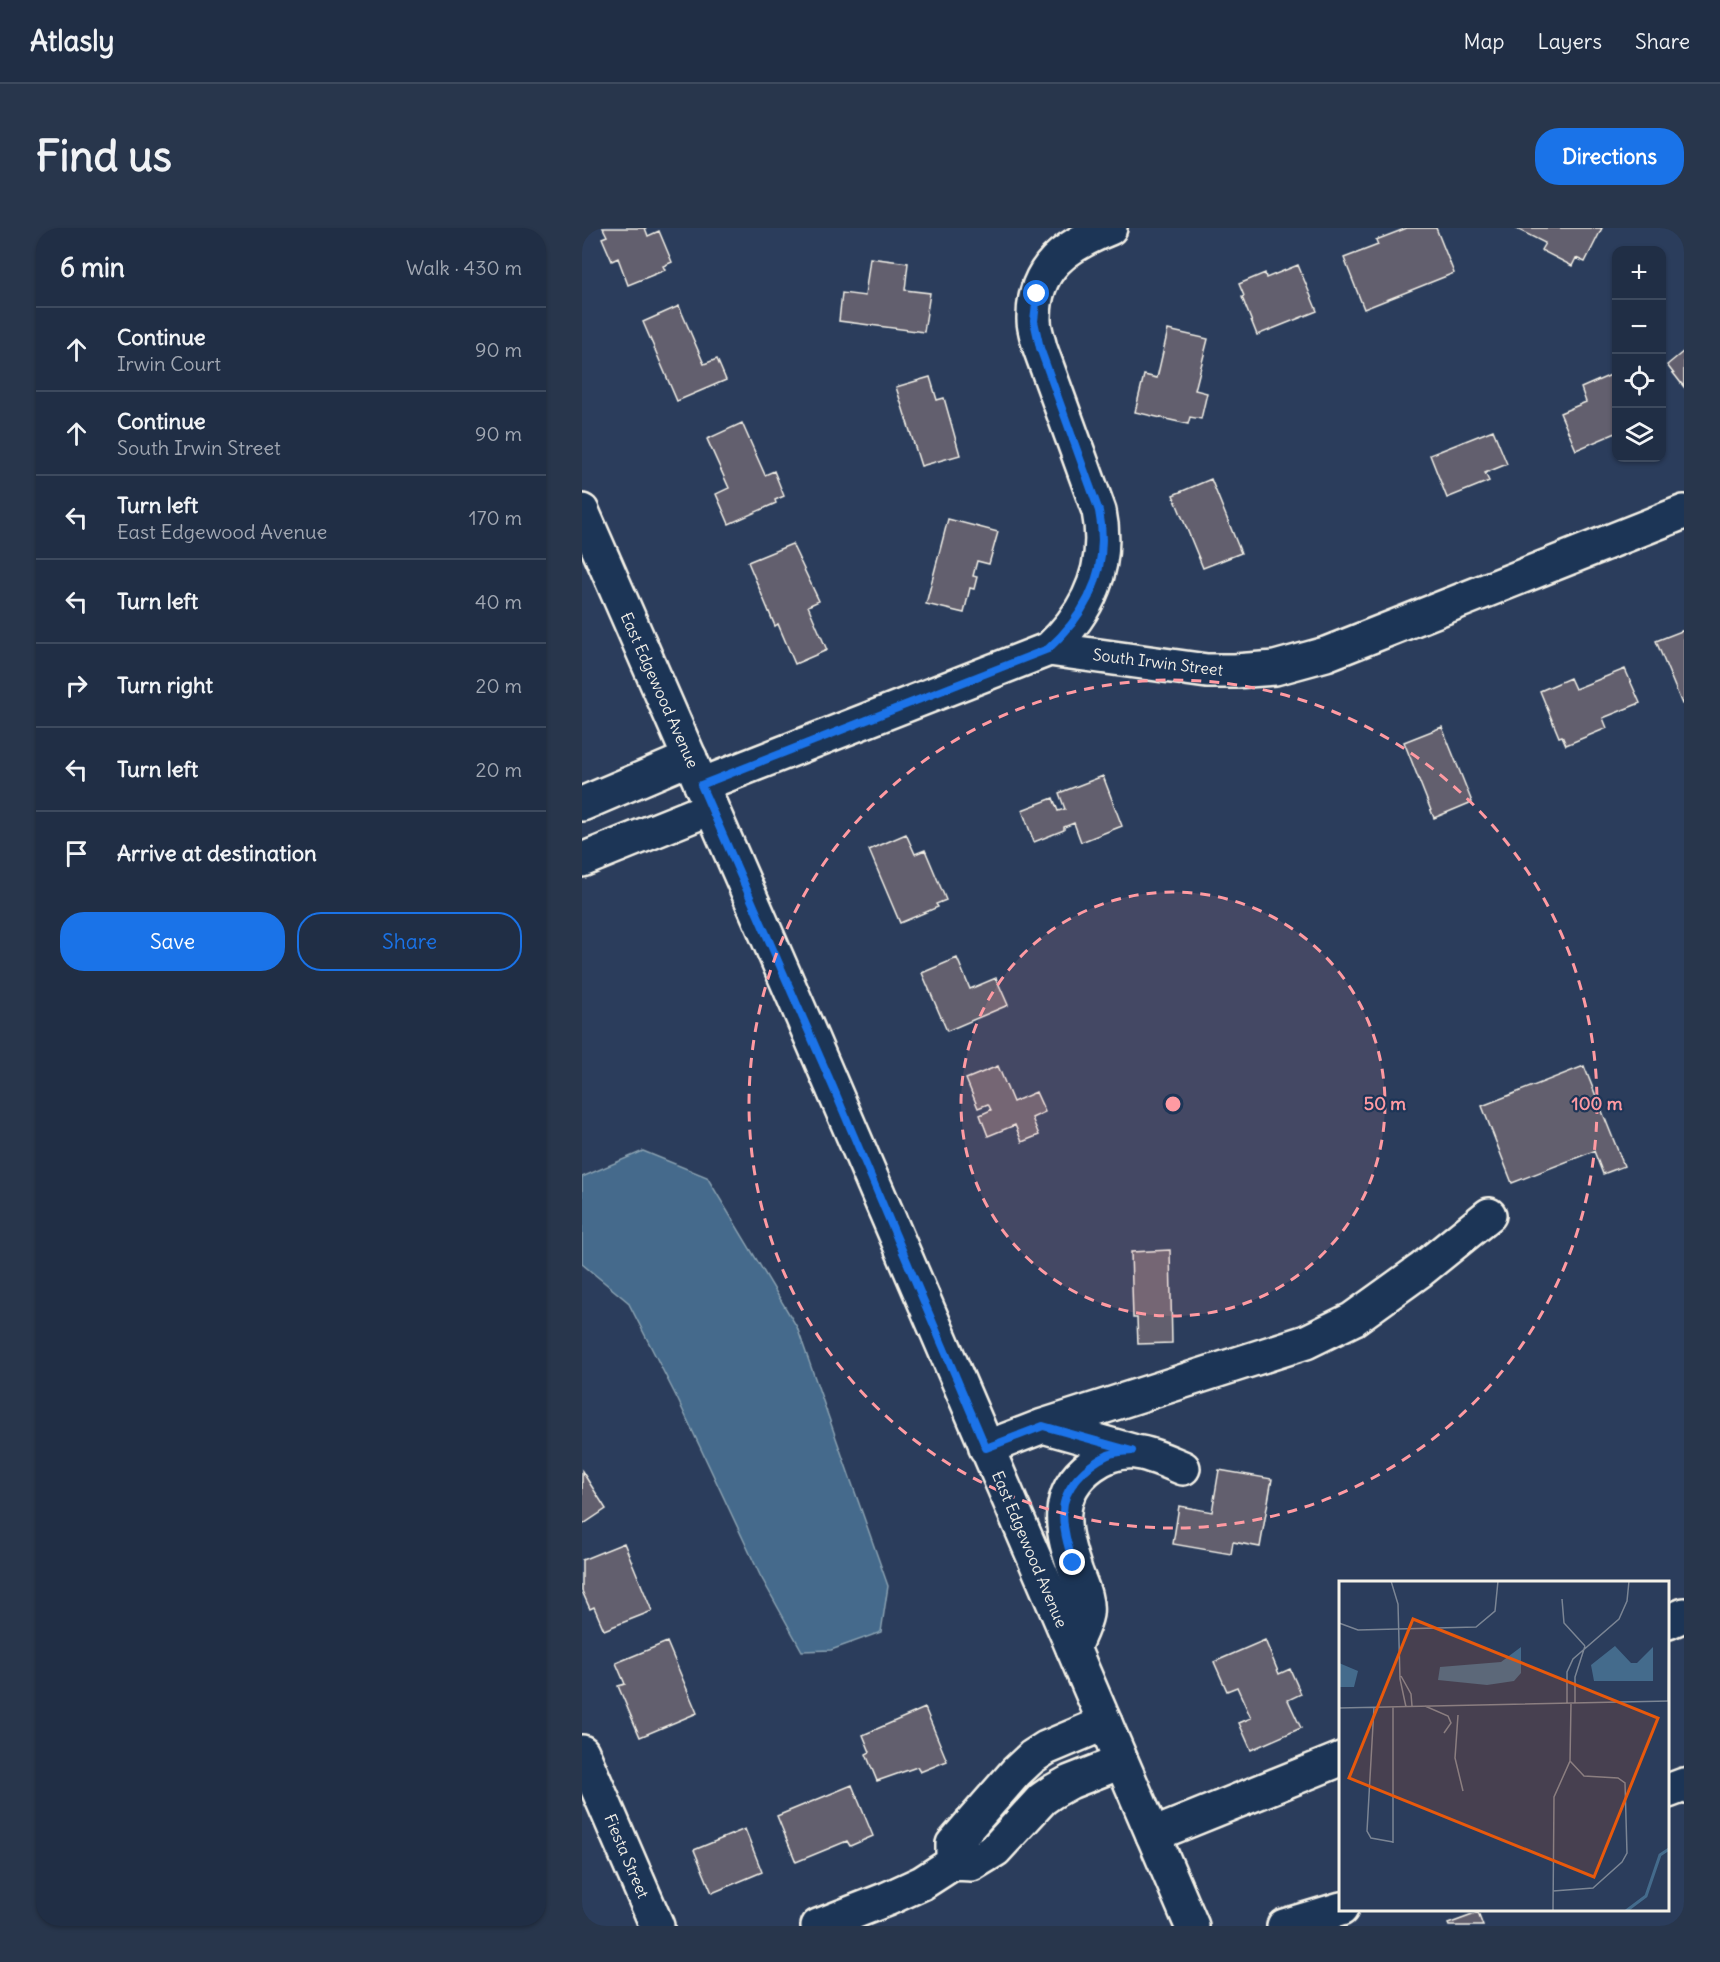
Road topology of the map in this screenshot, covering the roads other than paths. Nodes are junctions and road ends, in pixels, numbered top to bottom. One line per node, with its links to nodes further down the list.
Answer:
1 (1110, 228): 4 (street)
2 (582, 511): 5 (street, East Edgewood Avenue)
3 (1684, 512): 4 (street, South Irwin Street)
4 (1048, 649): 5 (street, South Irwin Street)
5 (701, 784): 6 (street); 7 (street); 10 (street, East Edgewood Avenue)
6 (582, 804)
7 (582, 860)
8 (1489, 1215): 9 (street)
9 (1043, 1426): 10 (street); 11 (street)
10 (986, 1448): 15 (street, East Edgewood Avenue)
11 (1132, 1451): 12 (street); 15 (street)
12 (1183, 1468)
13 (1684, 1615): 14 (street)
14 (1669, 1622)
15 (1073, 1648): 16 (street, East Edgewood Avenue)
16 (1105, 1723): 19 (street, East Edgewood Avenue); 23 (street)
17 (582, 1752): 25 (street, Fiesta Street)
18 (1339, 1760): 22 (street)
19 (1121, 1761): 22 (street, East Edgewood Avenue); 23 (street)
20 (1684, 1785): 21 (street)
21 (1669, 1791)
22 (1153, 1835): 27 (street, East Edgewood Avenue)
23 (953, 1863): 26 (street)
24 (1339, 1910): 28 (street)
25 (657, 1926)
26 (818, 1926)
27 (1192, 1926)
28 (1284, 1926)

